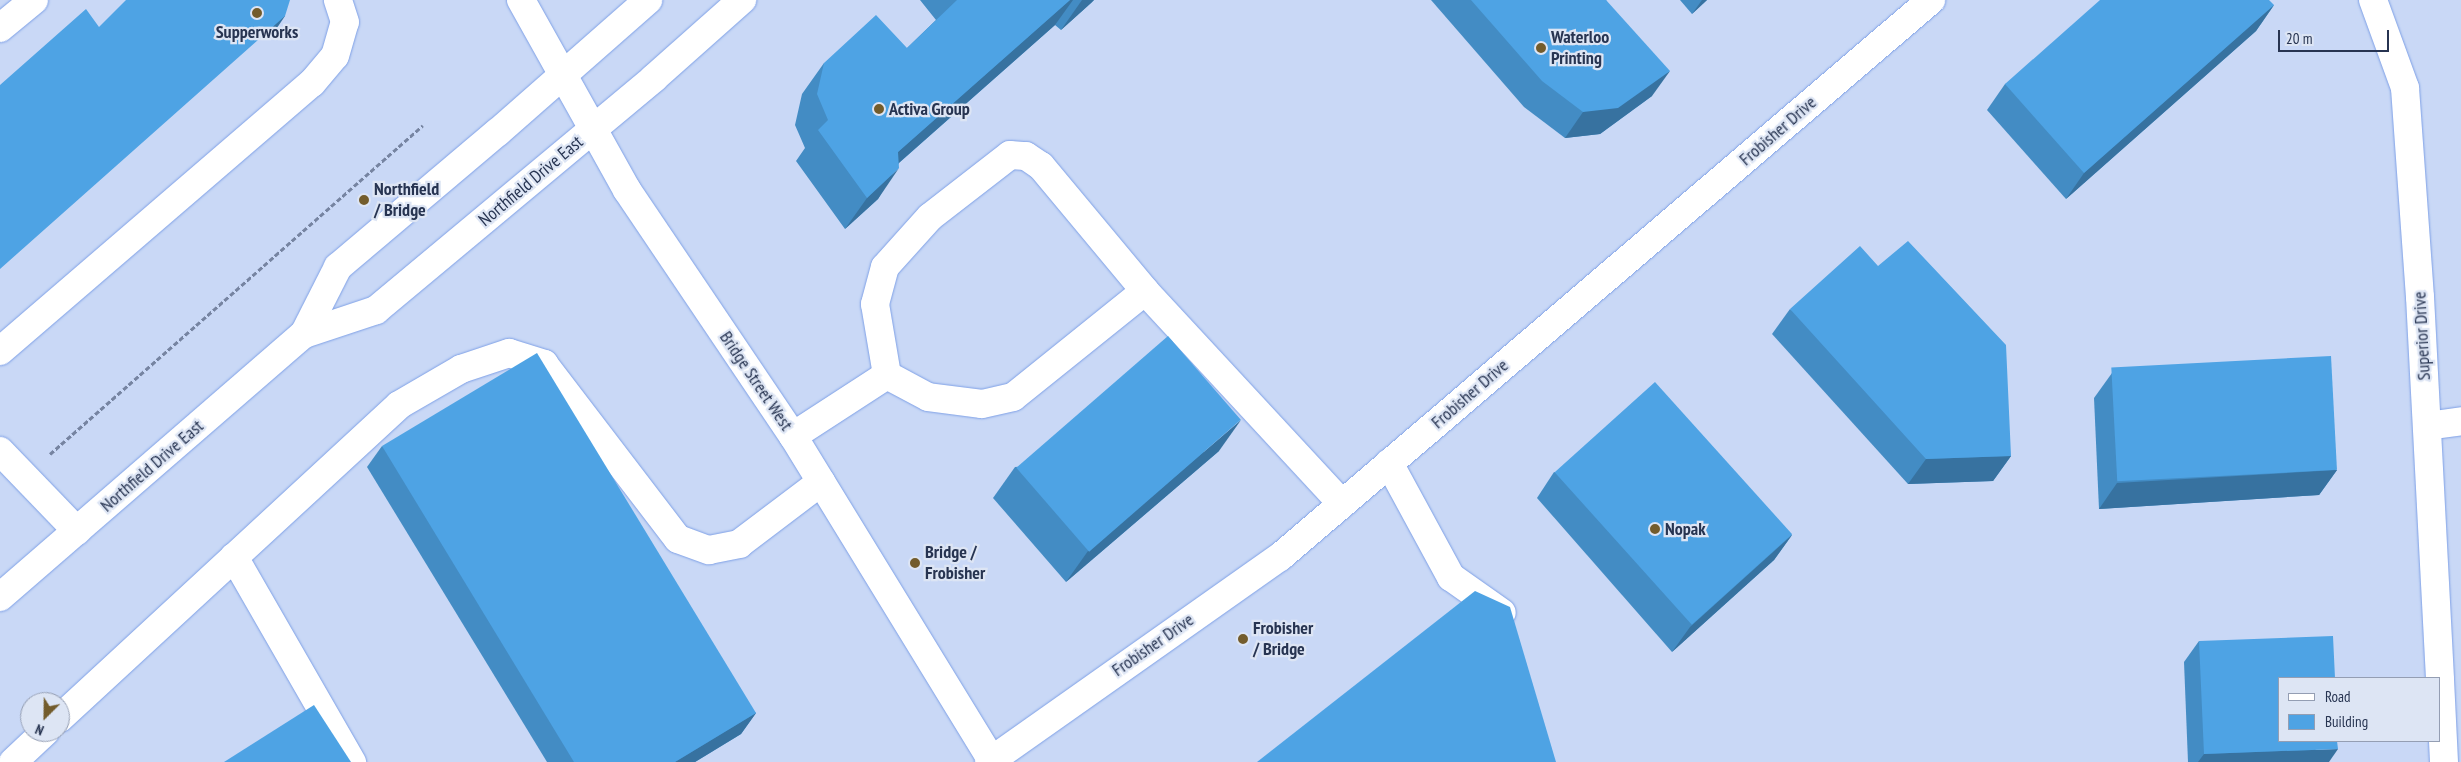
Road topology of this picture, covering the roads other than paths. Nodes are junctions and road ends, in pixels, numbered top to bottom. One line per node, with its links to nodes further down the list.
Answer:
1 (34, 0): 8 (street)
2 (338, 0): 13 (street)
3 (521, 0): 9 (street, Bridge Street West)
4 (648, 0): 9 (street, Northfield Drive East)
5 (742, 0): 10 (street, Northfield Drive East)
6 (2372, 0): 16 (street, Superior Drive)
7 (1917, 4): 19 (street, Frobisher Drive)
8 (0, 28)
9 (563, 75): 10 (street, Bridge Street West); 12 (street, Northfield Drive East)
10 (594, 129): 12 (street, Northfield Drive East); 17 (street, Bridge Street West)
11 (1145, 291): 14 (street); 14 (street); 21 (street)
12 (304, 334): 22 (street, Northfield Drive East)
13 (0, 350)
14 (887, 376): 17 (street)
15 (2461, 421): 16 (street)
16 (2427, 426): 26 (street, Superior Drive)
17 (793, 436): 20 (street, Bridge Street West)
18 (0, 451): 22 (street)
19 (1389, 463): 21 (street, Frobisher Drive); 25 (street)
20 (821, 482): 23 (street); 30 (street, Bridge Street West)
21 (1342, 504): 30 (street, Frobisher Drive)
22 (77, 531): 24 (street, Northfield Drive East)
23 (234, 557): 28 (street); 32 (street)
24 (0, 597)
25 (1513, 632)
26 (2440, 677)
27 (2441, 700): 33 (street, Superior Drive)
28 (70, 709)
29 (34, 742): 31 (street)
30 (991, 761)
31 (13, 762)
32 (352, 762)
33 (2444, 762)

